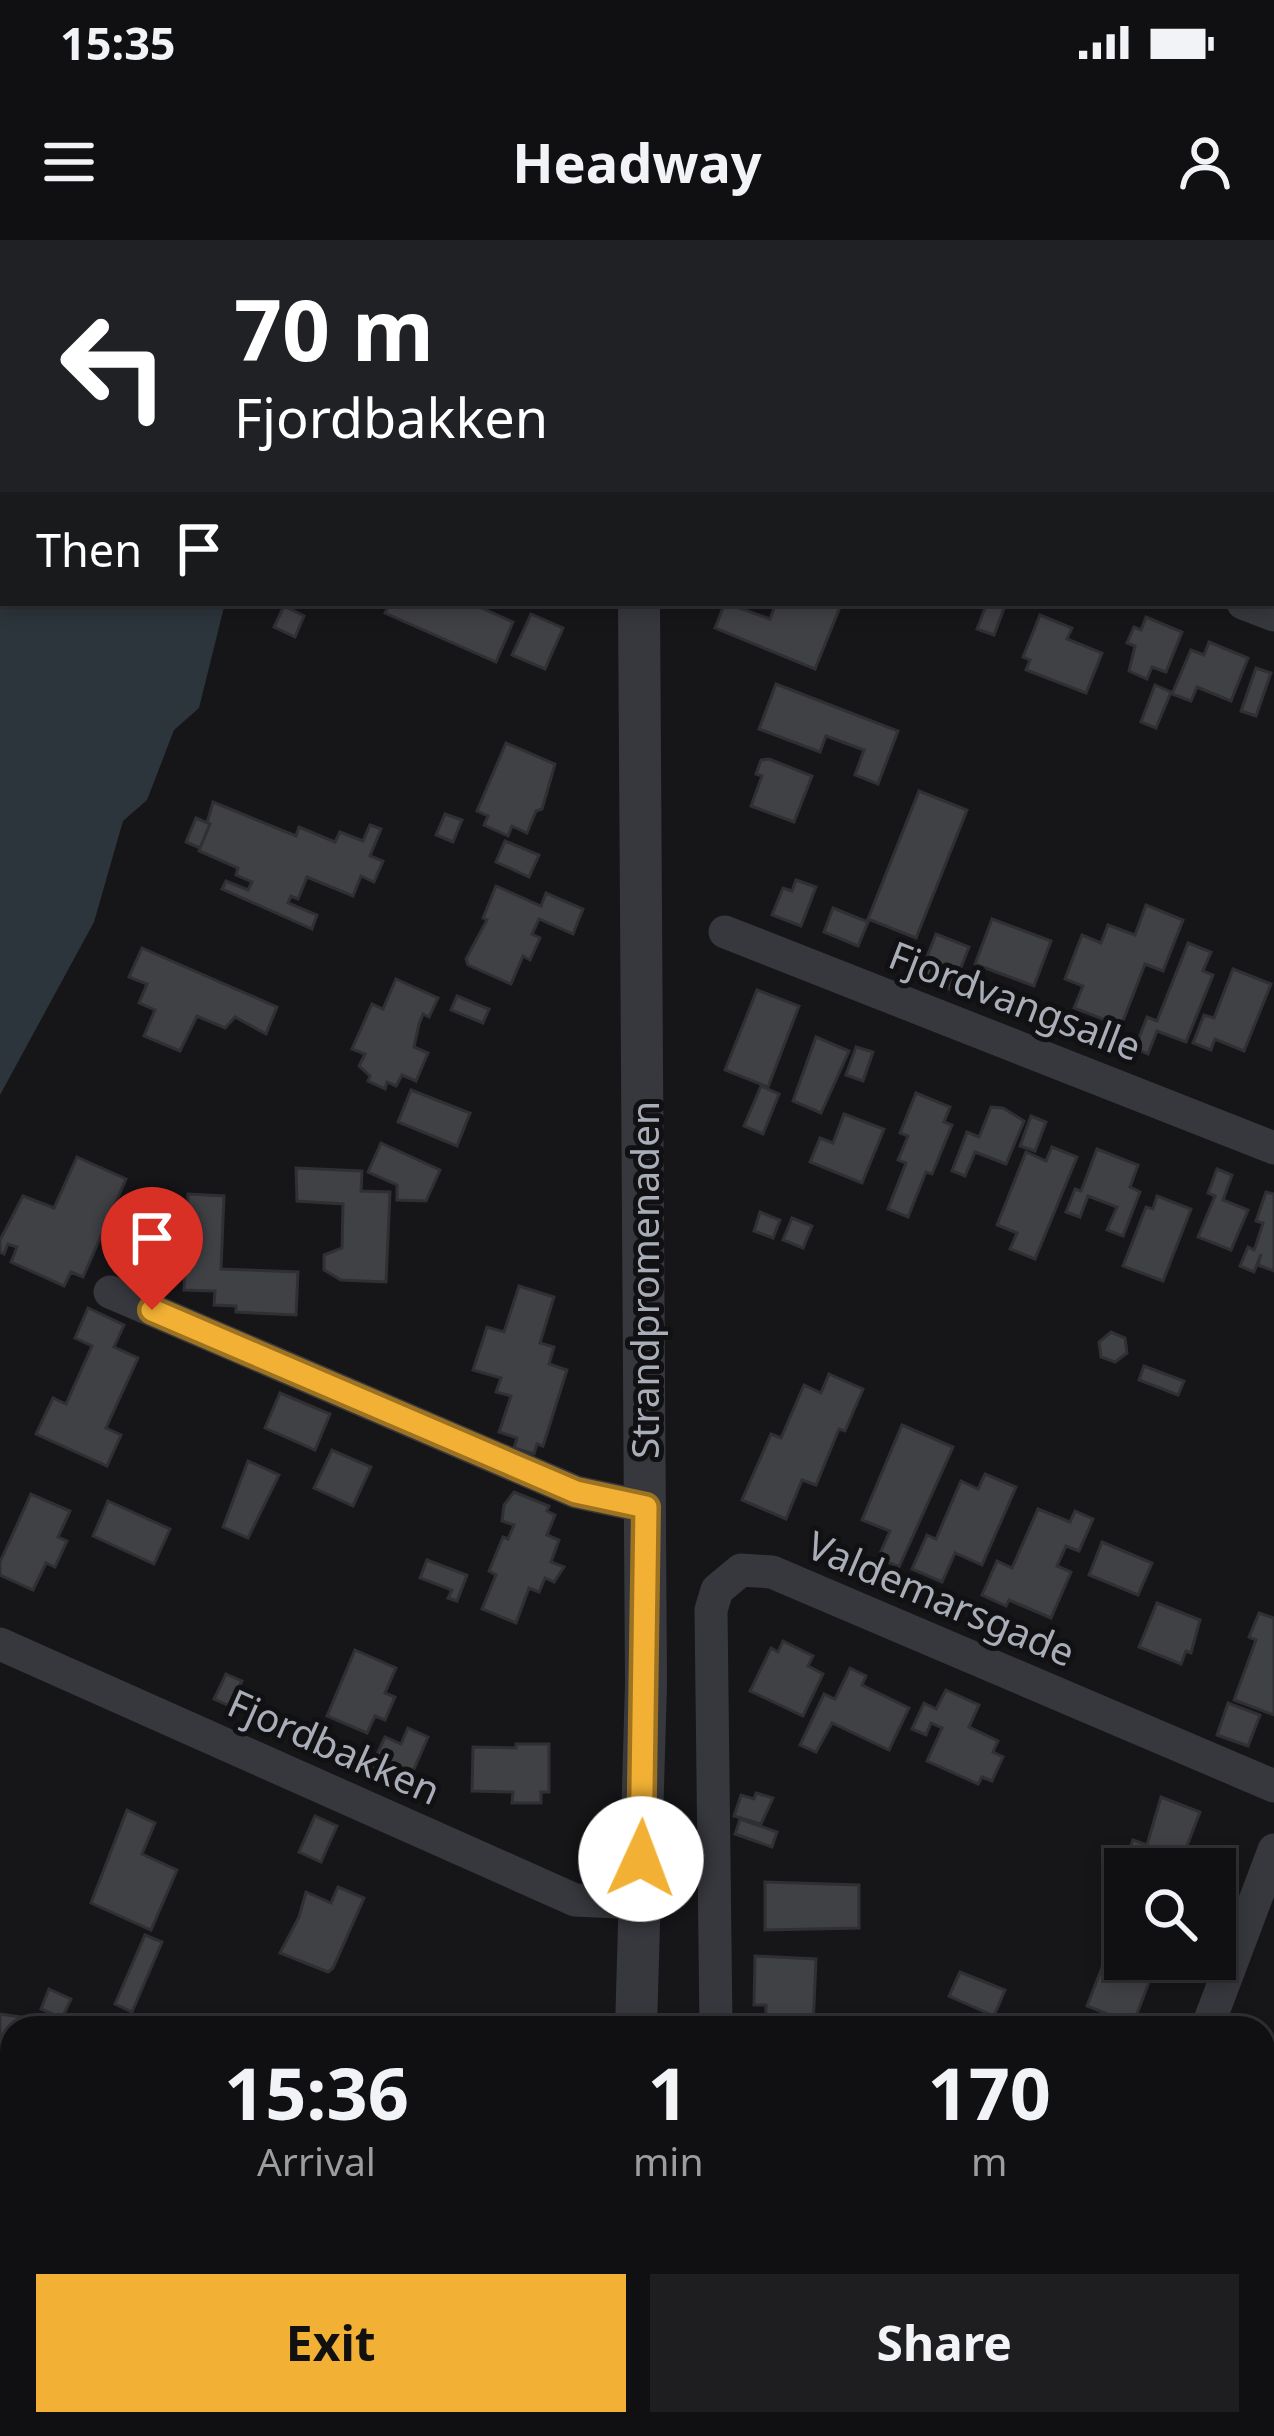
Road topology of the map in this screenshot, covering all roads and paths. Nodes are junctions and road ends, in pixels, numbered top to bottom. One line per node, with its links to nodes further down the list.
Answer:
1 (639, 606): 5 (street, Strandpromenaden)
2 (725, 932): 3 (street, Fjordvangsalle)
3 (1274, 1148)
4 (110, 1292): 5 (street)
5 (646, 1507): 9 (street, Strandpromenaden)
6 (0, 1644): 9 (street, Fjordbakken)
7 (1274, 1786): 11 (street, Valdemarsgade)
8 (1274, 1850): 12 (street)
9 (640, 1903): 10 (street, Strandpromenaden)
10 (636, 2016)
11 (716, 2016)
12 (1212, 2016)

